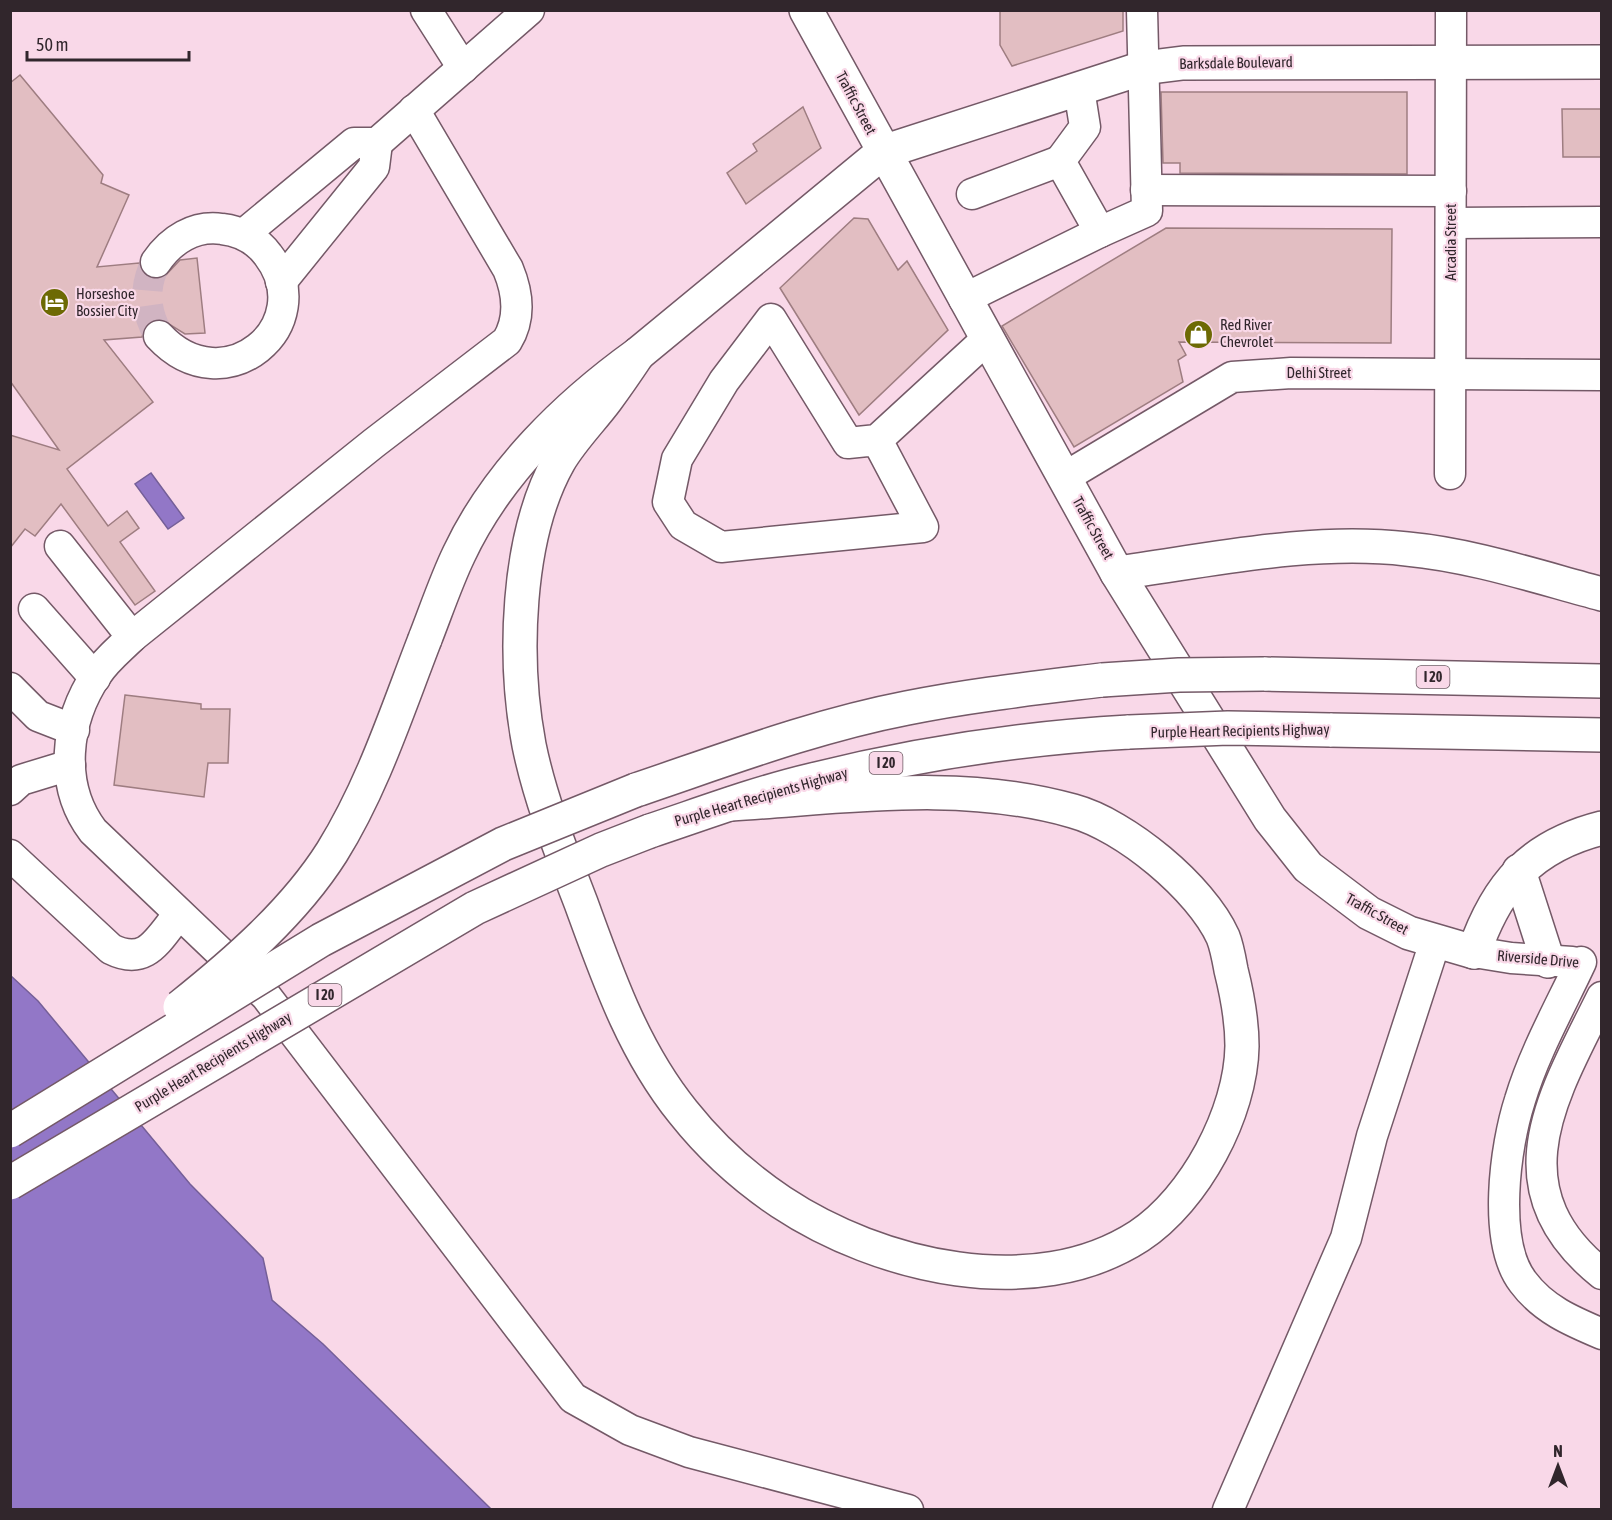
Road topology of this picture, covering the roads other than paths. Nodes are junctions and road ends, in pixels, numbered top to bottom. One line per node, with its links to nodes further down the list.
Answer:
1 (426, 10): 8 (street)
2 (530, 10): 8 (street)
3 (806, 10): 13 (main road, Traffic Street)
4 (1142, 10): 9 (street)
5 (1451, 10): 6 (street, Arcadia Street)
6 (1451, 62): 7 (main road, Barksdale Boulevard); 9 (main road, Barksdale Boulevard); 16 (street, Arcadia Street)
7 (1602, 62)
8 (463, 68): 11 (street)
9 (1143, 68): 10 (main road, Barksdale Boulevard); 15 (street)
10 (1079, 89): 13 (main road, Barksdale Boulevard); 14 (street)
11 (414, 110): 12 (street); 37 (street)
12 (377, 143): 21 (street); 23 (street)
13 (883, 152): 24 (main road, Traffic Street); 27 (main road)
14 (1060, 161): 17 (street); 20 (street)
15 (1146, 190): 16 (street); 20 (street)
16 (1451, 191): 19 (street, Arcadia Street)
17 (972, 195)
18 (1602, 222): 19 (street)
19 (1451, 223): 28 (street, Arcadia Street)
20 (1100, 232): 24 (street)
21 (243, 234): 22 (street); 23 (street)
22 (156, 262)
23 (281, 282): 25 (street)
24 (964, 298): 26 (main road, Traffic Street)
25 (159, 336)
26 (987, 339): 30 (street); 32 (main road, Traffic Street)
27 (638, 354): 45 (main road); 55 (main road, bridge)
28 (1450, 374): 29 (street, Delhi Street); 31 (street, Arcadia Street); 32 (street, Delhi Street)
29 (1602, 375)
30 (877, 440): 30 (street)
31 (1450, 474)
32 (1065, 477): 34 (main road, Traffic Street)
33 (60, 546): 37 (street)
34 (1118, 573): 35 (main road); 50 (main road, Traffic Street)
35 (1602, 594)
36 (34, 609): 38 (street)
37 (132, 637): 38 (street)
38 (95, 678): 41 (street)
39 (1602, 681): 55 (main road, I 20, bridge)
40 (10, 688): 41 (street)
41 (74, 730): 43 (street)
42 (1602, 735): 45 (main road, Purple Heart Recipients Highway / I 20, bridge)
43 (70, 765): 44 (street); 49 (street)
44 (10, 790)
45 (731, 804): 57 (main road, Purple Heart Recipients Highway / I 20, bridge)
46 (1602, 828): 48 (main road)
47 (10, 855): 49 (street)
48 (1519, 871): 51 (main road); 52 (main road)
49 (179, 914): 62 (street)
50 (1435, 942): 51 (main road, Traffic Street); 63 (street)
51 (1474, 951): 52 (street, Riverside Drive)
52 (1548, 960): 53 (street, Riverside Drive)
53 (1591, 963): 59 (street)
54 (1602, 997): 58 (street)
55 (80, 1088): 56 (main road, I 20, bridge)
56 (10, 1131)
57 (10, 1183)
58 (1546, 1195): 59 (street); 60 (street)
59 (1503, 1213): 61 (street)
60 (1602, 1274)
61 (1602, 1334)
62 (908, 1509)
63 (1228, 1509)

